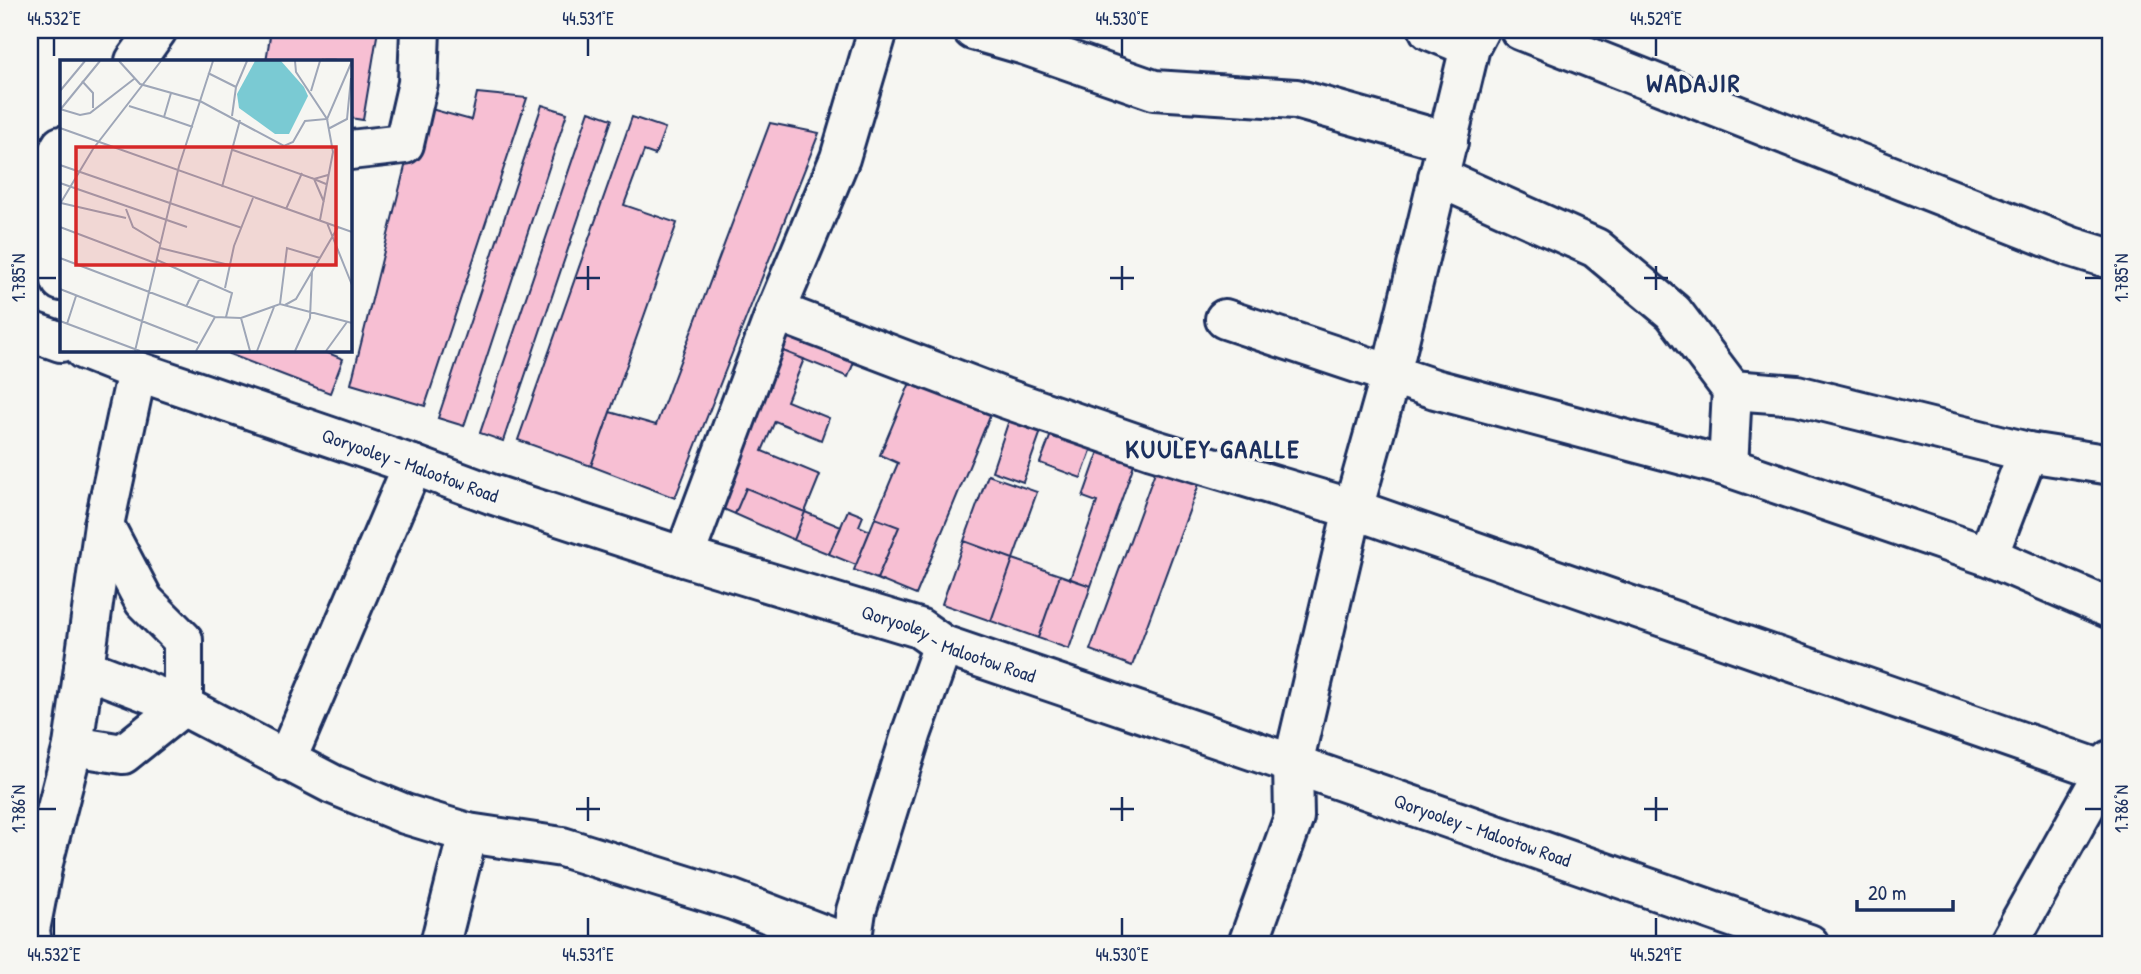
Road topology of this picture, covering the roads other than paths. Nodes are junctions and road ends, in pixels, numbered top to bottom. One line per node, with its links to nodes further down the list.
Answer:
1 (420, 30): 8 (street)
2 (878, 30): 13 (street)
3 (973, 30): 9 (street)
4 (1429, 30): 6 (street)
5 (1520, 30): 11 (street)
6 (1475, 38): 9 (street)
7 (60, 148): 10 (street)
8 (352, 150)
9 (1443, 160): 19 (street); 20 (street)
10 (32, 194): 12 (street)
11 (2111, 259)
12 (60, 278)
13 (775, 310): 25 (street); 28 (street)
14 (1225, 319): 19 (street)
15 (30, 331): 16 (street)
16 (60, 342)
17 (89, 352): 18 (street, Qoryooley - Malootow Road)
18 (137, 370): 22 (street, Qoryooley - Malootow Road); 26 (street)
19 (1391, 374): 24 (street); 25 (street)
20 (1732, 390): 21 (street); 24 (street)
21 (2028, 452): 23 (street); 27 (street)
22 (413, 465): 28 (street, Qoryooley - Malootow Road); 34 (street)
23 (2111, 465)
24 (1728, 467): 27 (street)
25 (1353, 509): 35 (street); 36 (street)
26 (104, 525): 31 (street); 32 (street)
27 (1988, 556): 29 (street)
28 (684, 557): 30 (street, Qoryooley - Malootow Road)
29 (2111, 609)
30 (943, 645): 35 (street, Qoryooley - Malootow Road); 41 (street)
31 (84, 668): 32 (street); 33 (street)
32 (183, 706): 33 (street); 34 (street)
33 (73, 746): 38 (street)
34 (286, 761): 37 (street)
35 (1293, 764): 42 (street); 43 (street, Qoryooley - Malootow Road)
36 (2109, 768): 44 (street)
37 (468, 833): 40 (street); 41 (street)
38 (30, 930): 39 (street)
39 (32, 944)
40 (440, 944)
41 (849, 944)
42 (1248, 944)
43 (1809, 944)
44 (2008, 944)

